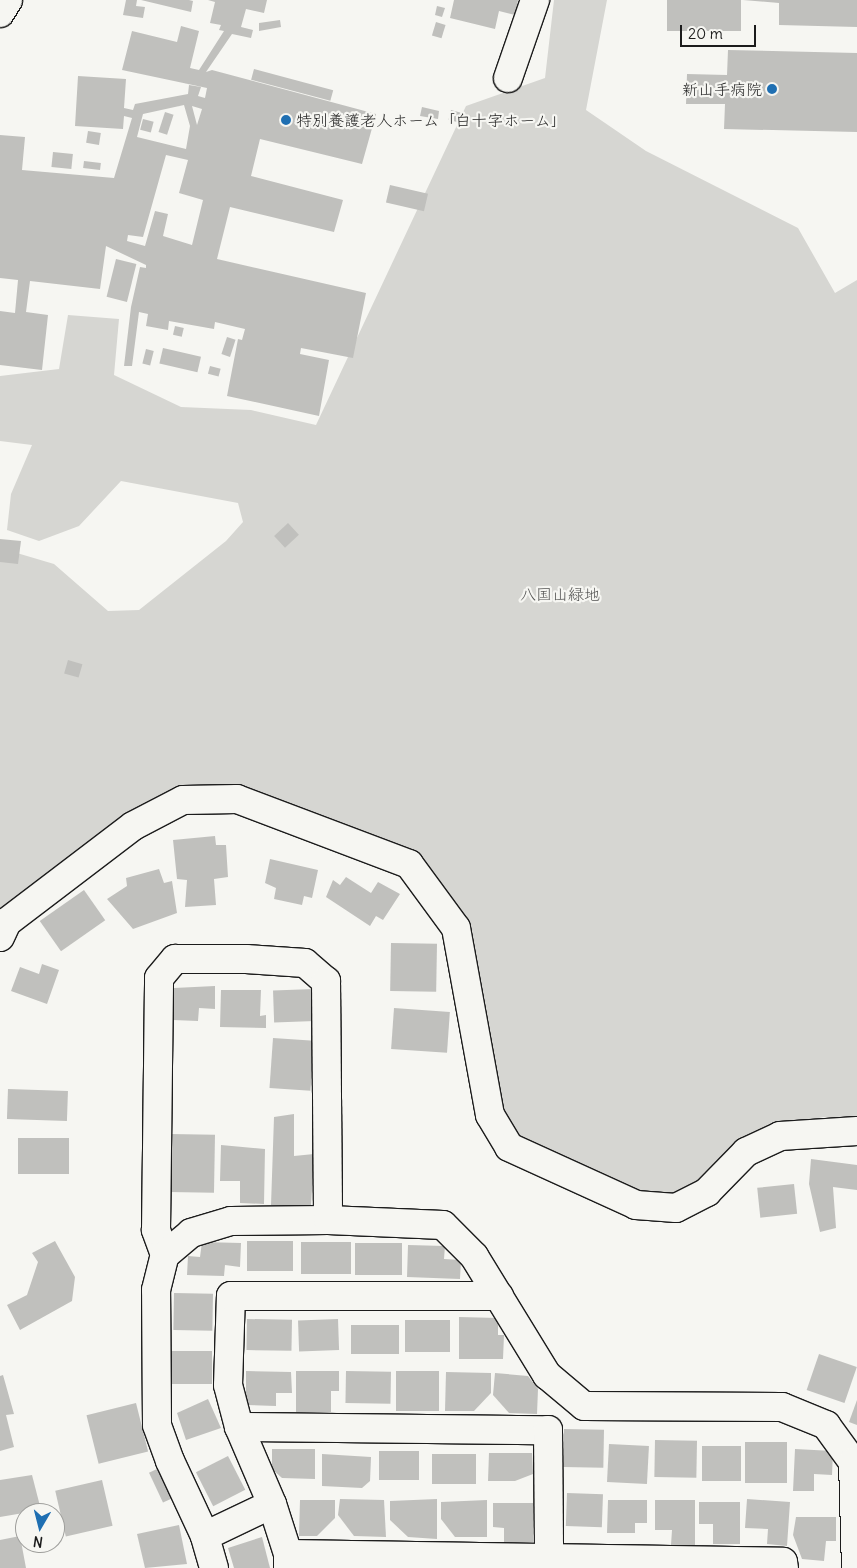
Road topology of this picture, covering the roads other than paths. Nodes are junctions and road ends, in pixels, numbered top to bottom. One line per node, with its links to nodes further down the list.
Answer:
1 (8, 0): 3 (street)
2 (535, 0): 4 (street)
3 (0, 13)
4 (508, 78)
5 (0, 937): 6 (street)
6 (857, 1131)
7 (328, 1220): 8 (street); 8 (street); 9 (street)
8 (164, 1255): 12 (street)
9 (499, 1296): 10 (street); 17 (street)
10 (239, 1427): 11 (street); 13 (street)
11 (272, 1504): 12 (street); 14 (street)
12 (205, 1536): 15 (street)
13 (549, 1557): 14 (street); 16 (street)
14 (288, 1561)
15 (214, 1568)
16 (784, 1568)
17 (856, 1568)

